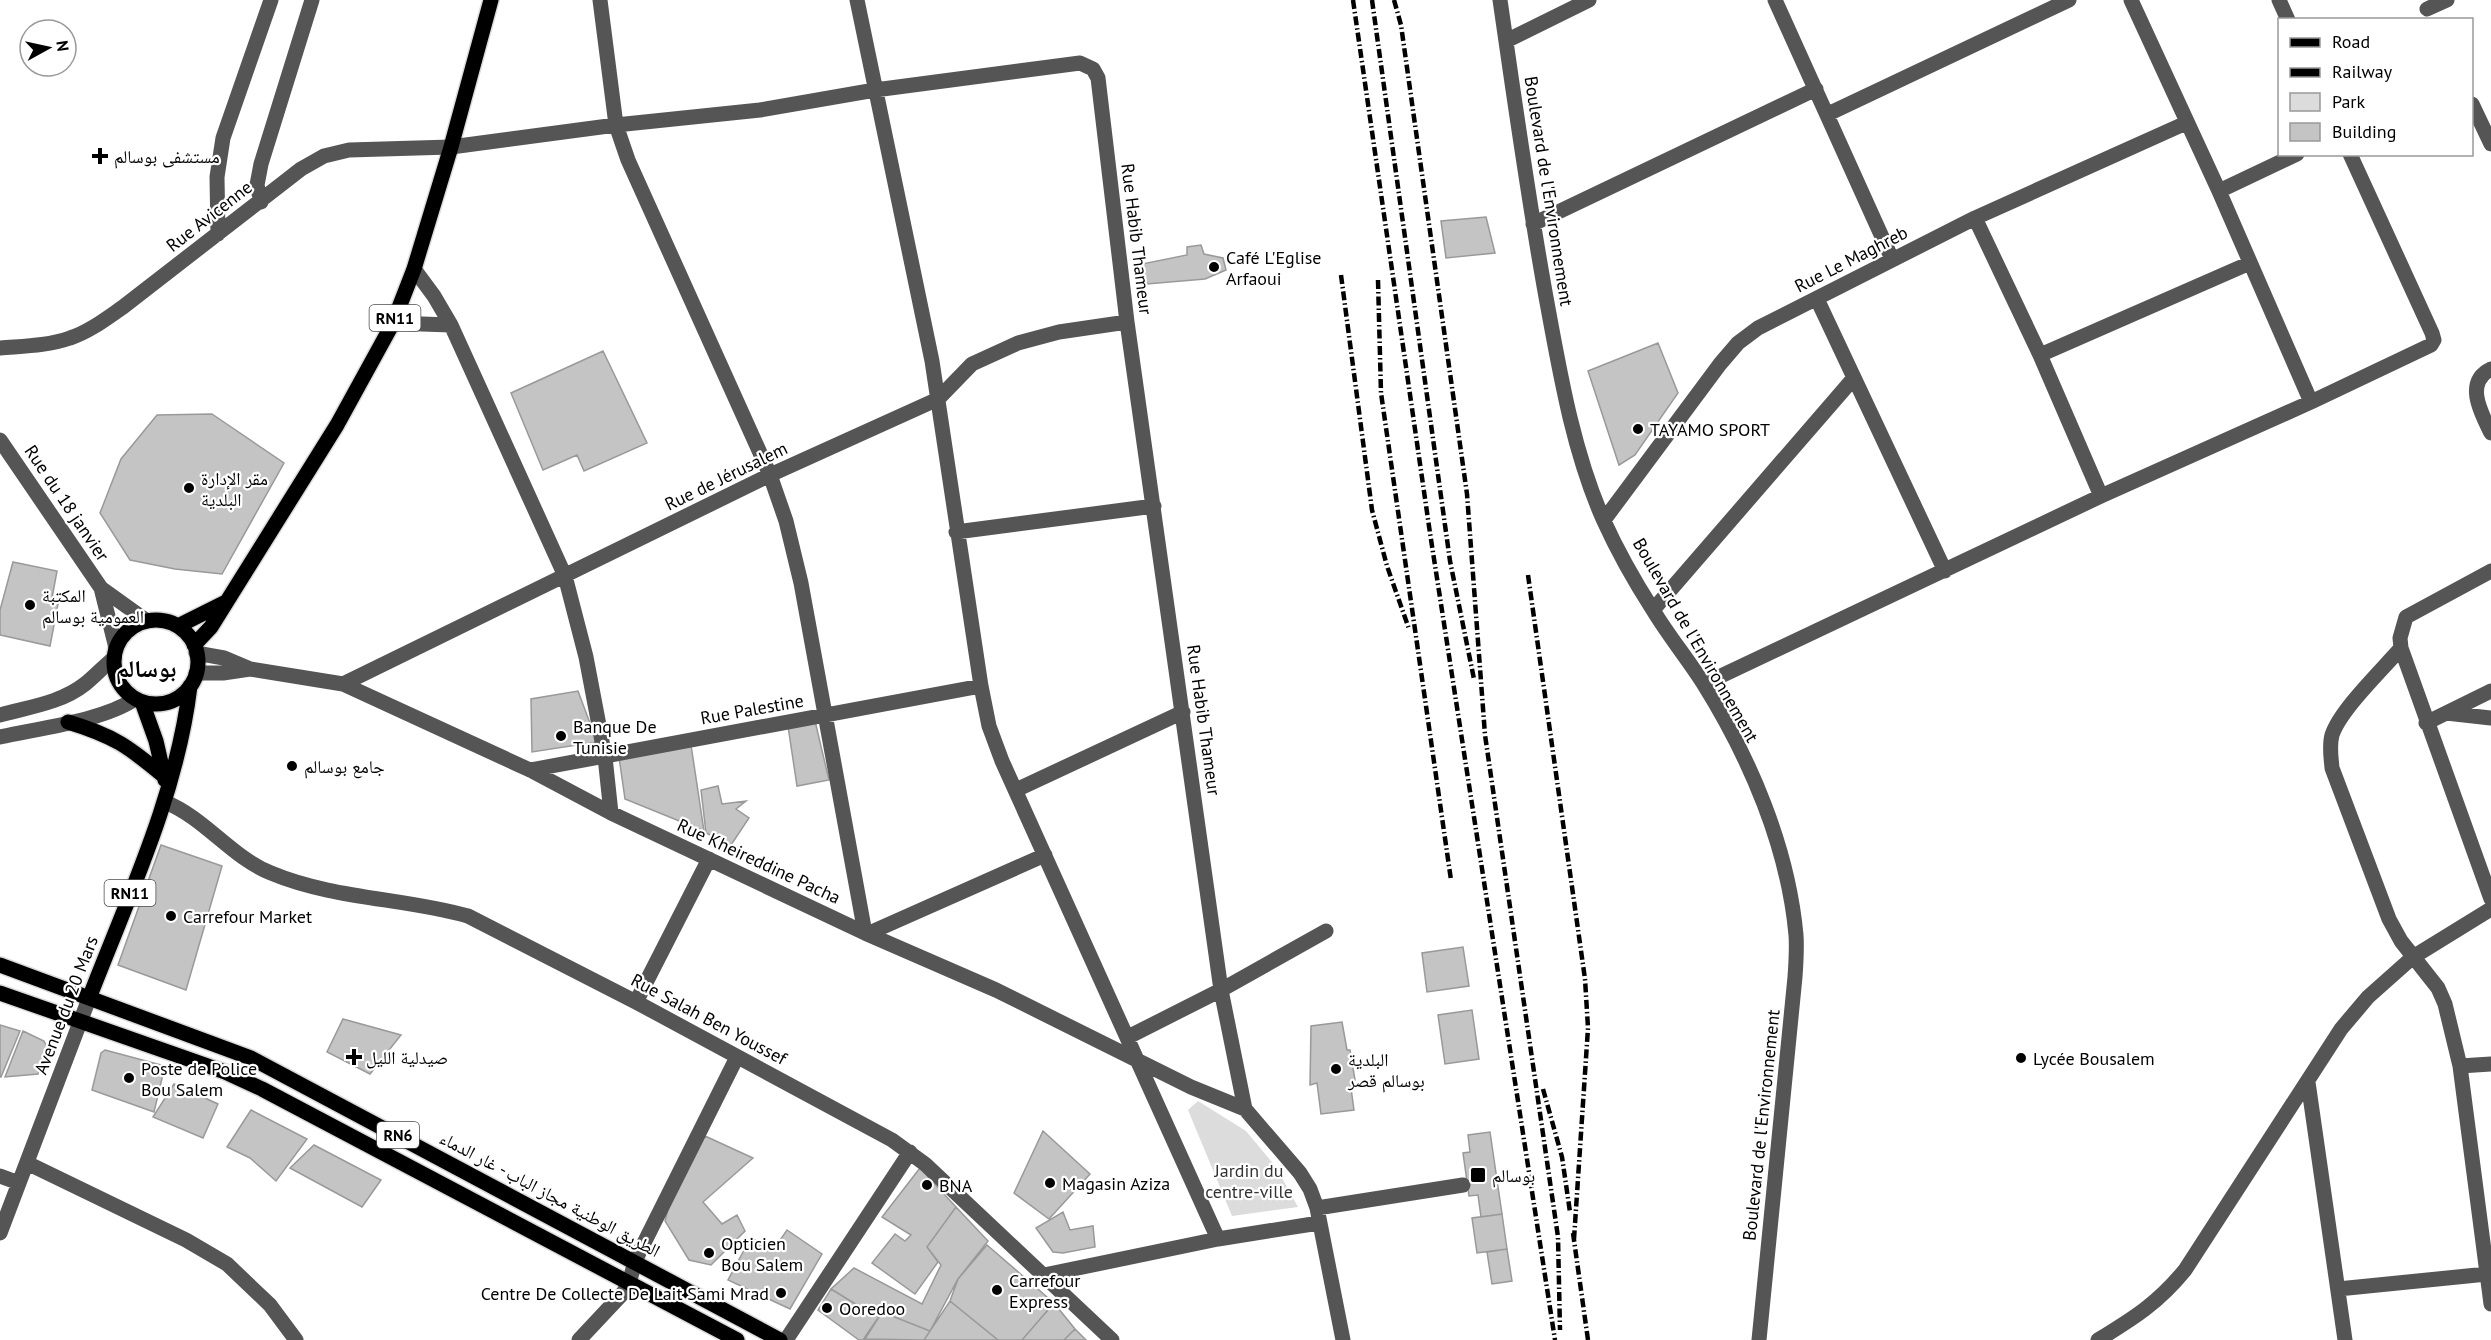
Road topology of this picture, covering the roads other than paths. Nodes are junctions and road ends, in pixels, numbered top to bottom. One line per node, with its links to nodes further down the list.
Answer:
1 (271, 0): 32 (street)
2 (312, 0): 29 (street)
3 (491, 0): 25 (main road, RN11)
4 (600, 0): 23 (street)
5 (857, 0): 18 (street)
6 (1500, 0): 15 (street, Boulevard de l'Environnement)
7 (1589, 0): 15 (street)
8 (1775, 0): 17 (street)
9 (2069, 0): 20 (street)
10 (2131, 0): 21 (street)
11 (2279, 0): 14 (street)
12 (2447, 0): 13 (street)
13 (2428, 10)
14 (2287, 18)
15 (1506, 42): 31 (street, Boulevard de l'Environnement)
16 (1098, 78): 18 (street, Rue Avicenne); 37 (street, Rue Habib Thameur)
17 (1816, 89): 20 (street); 31 (street)
18 (875, 90): 23 (street, Rue Avicenne); 44 (street)
19 (2473, 105): 22 (street)
20 (1828, 114): 33 (street)
21 (2186, 123): 28 (street); 30 (street, Rue Le Maghreb)
22 (2486, 123): 24 (street)
23 (616, 125): 25 (street, Rue Avicenne); 48 (street)
24 (2491, 144)
25 (451, 147): 29 (street, Rue Avicenne); 35 (main road, RN11)
26 (2294, 156): 28 (street)
27 (2351, 156): 45 (street)
28 (2219, 190): 34 (street)
29 (261, 202): 32 (street, Rue Avicenne)
30 (1975, 218): 33 (street, Rue Le Maghreb); 41 (street)
31 (1533, 224): 51 (street, Boulevard de l'Environnement)
32 (218, 234): 40 (street, Rue Avicenne)
33 (1892, 259): 36 (street, Rue Le Maghreb)
34 (2250, 263): 41 (street); 45 (street)
35 (414, 268): 38 (main road, RN11); 39 (street)
36 (1817, 299): 43 (street); 51 (street, Rue Le Maghreb)
37 (1127, 322): 44 (street, Rue de Jérusalem); 50 (street, Rue Habib Thameur)
38 (393, 323): 39 (street); 57 (main road, RN11)
39 (451, 325): 55 (street)
40 (0, 348)
41 (2040, 355): 49 (street)
42 (2491, 369): 46 (street)
43 (1853, 378): 53 (street); 58 (street)
44 (938, 399): 48 (street, Rue de Jérusalem); 52 (street)
45 (2311, 402): 49 (street)
46 (2491, 433)
47 (0, 440): 56 (street, Rue du 18 janvier)
48 (770, 475): 55 (street, Rue de Jérusalem); 74 (street)
49 (2101, 496): 53 (street)
50 (1154, 506): 52 (street); 71 (street, Rue Habib Thameur)
51 (1604, 520): 58 (street, Boulevard de l'Environnement)
52 (956, 532): 68 (street)
53 (1945, 571): 67 (street)
54 (2491, 571): 61 (street)
55 (565, 576): 66 (street, Rue de Jérusalem); 79 (street)
56 (101, 588): 59 (street); 63 (street)
57 (224, 603): 60 (main road); 62 (main road, RN11)
58 (1653, 610): 67 (street, Boulevard de l'Environnement)
59 (147, 621): 60 (main road); 63 (main road)
60 (178, 626): 62 (main road)
61 (2401, 648): 77 (street); 90 (street)
62 (195, 649): 64 (street); 65 (main road, RN11)
63 (115, 653): 70 (main road); 73 (street)
64 (250, 669): 65 (street); 66 (street, Rue Kheireddine Pacha)
65 (193, 679): 70 (main road); 81 (main road, RN11)
66 (343, 684): 80 (street, Rue Kheireddine Pacha)
67 (1704, 684): 125 (street, Boulevard de l'Environnement)
68 (981, 686): 74 (street, Rue Palestine); 82 (street)
69 (2491, 691): 72 (street)
70 (139, 700): 76 (street); 81 (main road)
71 (1183, 712): 82 (street); 92 (street, Rue Habib Thameur)
72 (2446, 713): 75 (street); 77 (street)
73 (0, 715)
74 (825, 715): 79 (street, Rue Palestine); 89 (street)
75 (2491, 718)
76 (68, 722): 78 (street); 81 (main road)
77 (2426, 723): 86 (street)
78 (0, 737)
79 (605, 757): 80 (street, Rue Palestine); 83 (street)
80 (530, 770): 83 (street, Rue Kheireddine Pacha)
81 (166, 790): 94 (main road, Avenue du 20 Mars / RN11); 95 (street, Rue Salah Ben Youssef)
82 (1016, 790): 84 (street)
83 (611, 813): 85 (street, Rue Kheireddine Pacha)
84 (1045, 855): 89 (street); 97 (street)
85 (709, 858): 89 (street, Rue Kheireddine Pacha); 95 (street)
86 (2491, 899)
87 (2491, 909): 90 (street)
88 (1326, 931): 92 (street)
89 (866, 933): 99 (street, Rue Kheireddine Pacha)
90 (2413, 957): 101 (street); 102 (street)
91 (0, 965): 94 (main road, الطريق الوطنية مجاز الباب - غار الدماء / RN6)
92 (1221, 990): 97 (street); 103 (street, Rue Habib Thameur)
93 (0, 993): 96 (main road, RN6)
94 (90, 996): 96 (street, Avenue du 20 Mars); 112 (main road, الطريق الوطنية مجاز الباب - غار الدماء / RN6)
95 (636, 1002): 98 (street, Rue Salah Ben Youssef)
96 (81, 1022): 105 (street, Avenue du 20 Mars); 115 (main road, RN6)
97 (1128, 1037): 99 (street)
98 (736, 1057): 104 (street, Rue Salah Ben Youssef); 112 (street)
99 (1138, 1061): 103 (street, Rue Kheireddine Pacha); 111 (street)
100 (2491, 1064): 101 (street)
101 (2460, 1066): 113 (street)
102 (2308, 1082): 116 (street); 126 (street)
103 (1245, 1109): 109 (street, Rue Habib Thameur)
104 (910, 1152): 114 (street, Rue Salah Ben Youssef); 122 (street)
105 (27, 1163): 107 (street, Avenue du 20 Mars); 118 (street)
106 (0, 1176): 107 (street)
107 (19, 1183): 110 (street, Avenue du 20 Mars)
108 (1463, 1185): 109 (street)
109 (1318, 1216): 111 (street); 124 (street, Rue Habib Thameur)
110 (0, 1233)
111 (1218, 1239): 114 (street)
112 (635, 1261): 115 (street); 121 (main road, الطريق الوطنية مجاز الباب - غار الدماء / RN6)
113 (2487, 1274): 116 (street); 117 (street)
114 (1044, 1275): 123 (street, Rue Salah Ben Youssef)
115 (629, 1284): 119 (street); 120 (main road, RN6)
116 (2338, 1289): 127 (street)
117 (2491, 1304)
118 (296, 1340)
119 (579, 1340)
120 (737, 1340)
121 (780, 1340)
122 (786, 1340)
123 (1112, 1340)
124 (1343, 1340)
125 (1759, 1340)
126 (2098, 1340)
127 (2345, 1340)

